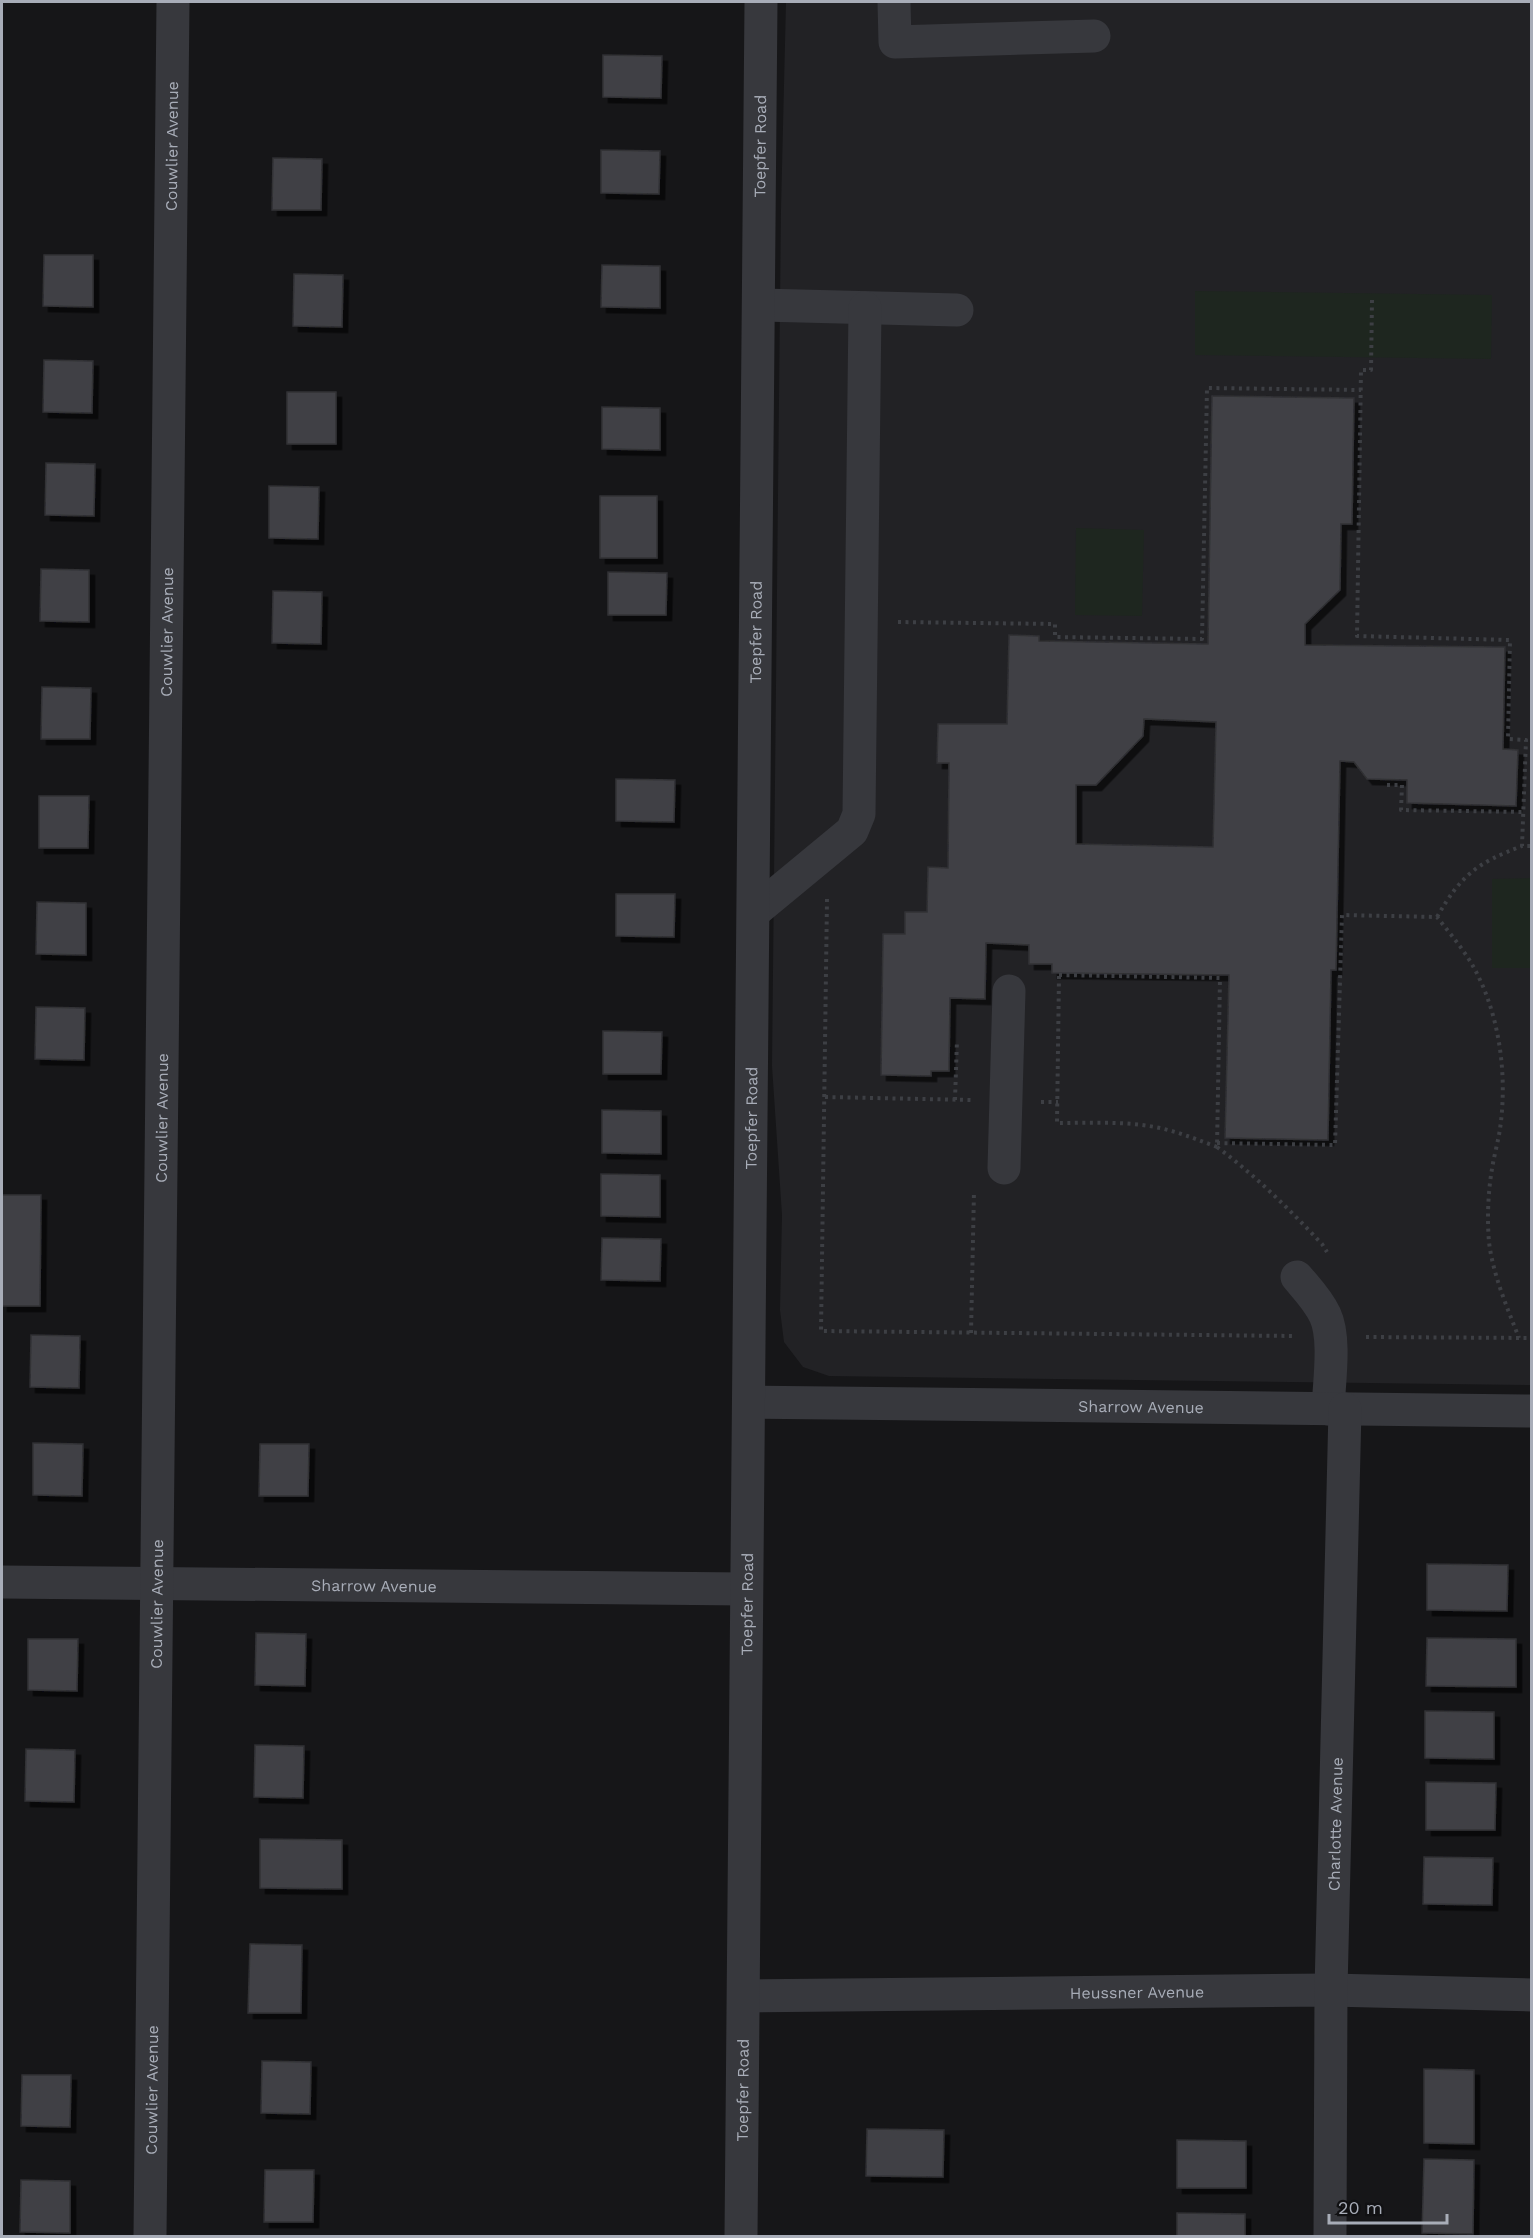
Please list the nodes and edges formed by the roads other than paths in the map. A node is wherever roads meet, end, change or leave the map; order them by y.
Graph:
1 (173, 2) edge
2 (761, 2) edge
3 (894, 2) edge
4 (1094, 36) dead end
5 (759, 305) junction
6 (865, 308) junction
7 (957, 310) dead end
8 (754, 912) junction
9 (1009, 991) dead end
10 (1004, 1168) dead end
11 (1297, 1277) dead end
12 (749, 1402) junction
13 (1337, 1409) junction
14 (1532, 1411) edge
15 (2, 1582) edge
16 (157, 1584) junction
17 (746, 1589) junction
18 (1331, 1990) junction
19 (1532, 1995) edge
20 (744, 1996) junction
21 (150, 2236) edge
22 (741, 2236) edge
23 (1330, 2236) edge

1 - 16 street, Couwlier Avenue
2 - 5 street, Toepfer Road
3 - 4 street
5 - 6 street
5 - 8 street, Toepfer Road
6 - 7 street
6 - 8 street
8 - 12 street, Toepfer Road
9 - 10 street
11 - 13 street, Charlotte Avenue
12 - 13 street, Sharrow Avenue
12 - 17 street, Toepfer Road
13 - 14 street, Sharrow Avenue
13 - 18 street, Charlotte Avenue
15 - 16 street, Sharrow Avenue
16 - 17 street, Sharrow Avenue
16 - 21 street, Couwlier Avenue
17 - 20 street, Toepfer Road
18 - 19 street, Heussner Avenue
18 - 20 street, Heussner Avenue
18 - 23 street, Charlotte Avenue
20 - 22 street, Toepfer Road

